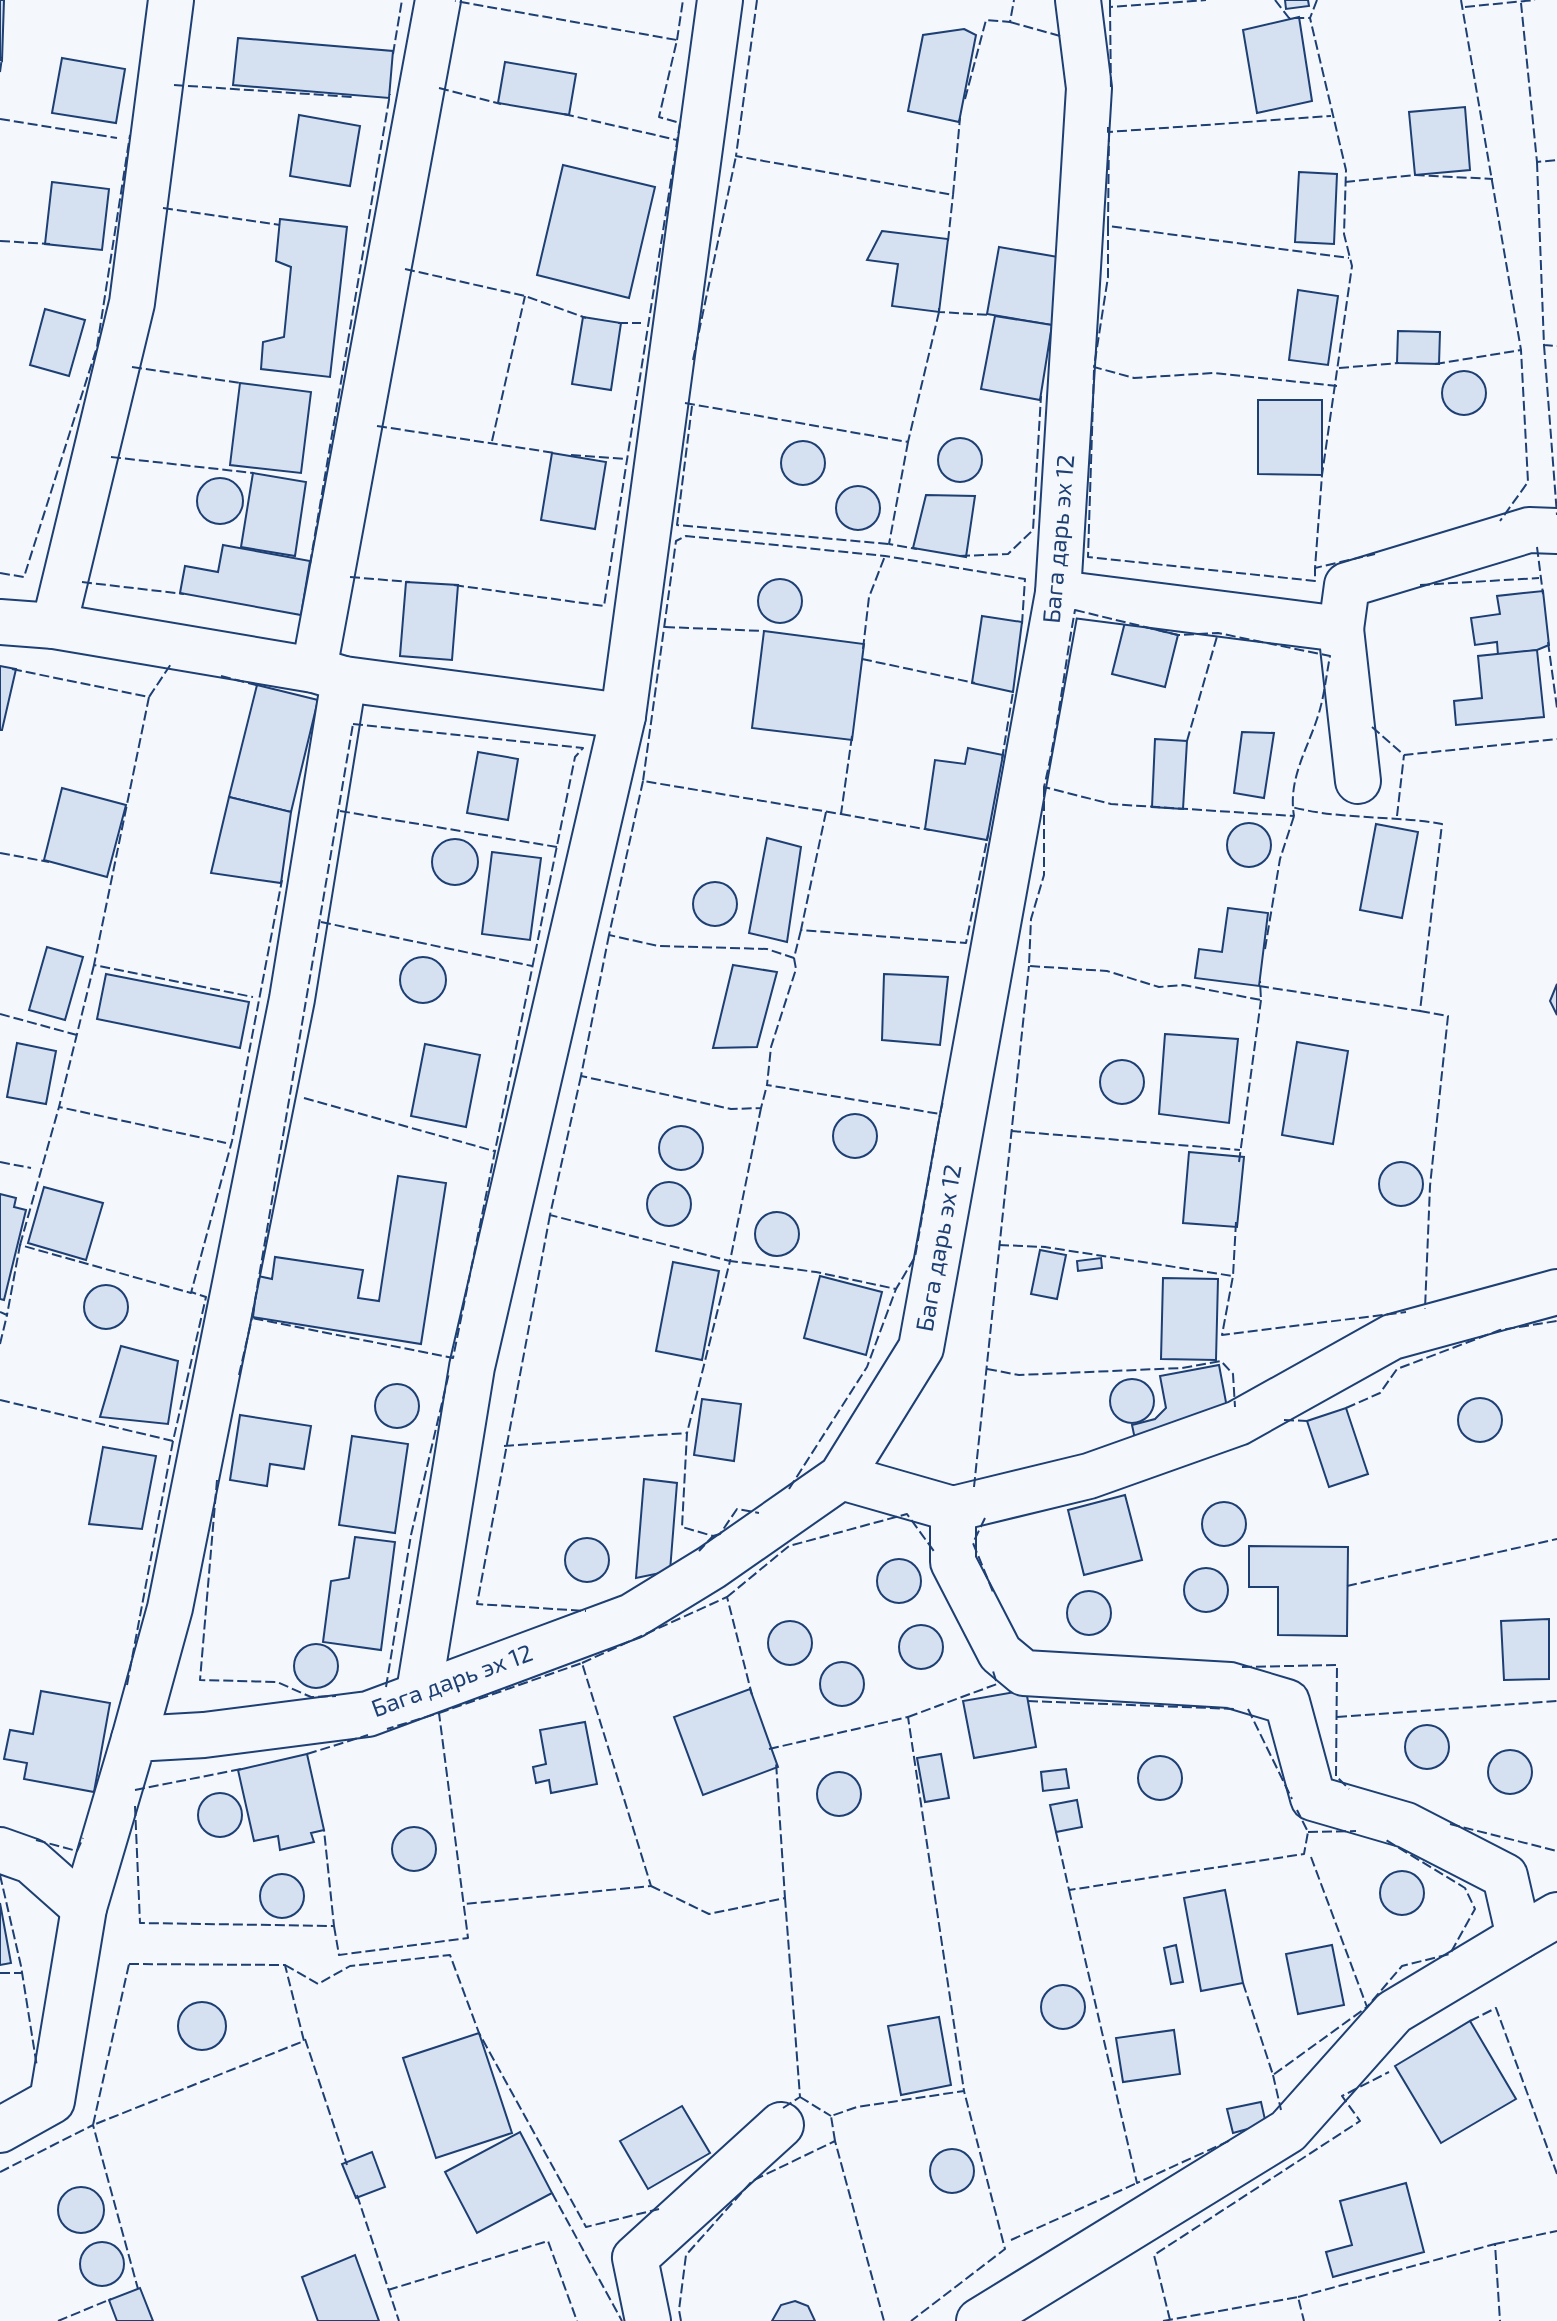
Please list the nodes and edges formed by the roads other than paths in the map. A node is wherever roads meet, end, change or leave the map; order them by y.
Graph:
1 (171, 0) edge
2 (438, 0) edge
3 (720, 0) edge
4 (1078, 0) edge
5 (1557, 531) edge
6 (1058, 593) junction
7 (0, 622) edge
8 (54, 626) junction
9 (1341, 629) junction
10 (329, 675) junction
11 (623, 716) junction
12 (1358, 781) dead end
13 (1557, 1292) edge
14 (841, 1477) junction
15 (953, 1509) junction
16 (419, 1692) junction
17 (134, 1739) junction
18 (0, 1850) edge
19 (84, 1908) junction
20 (1557, 1915) edge
21 (1519, 1937) junction
22 (781, 2125) dead end
23 (0, 2130) edge
24 (648, 2321) edge
25 (979, 2321) edge

1 - 8 street
2 - 10 street
3 - 11 street
4 - 6 street, Бага дарь эх 12
5 - 9 street
6 - 9 street
6 - 14 street, Бага дарь эх 12
7 - 8 street
8 - 10 street
9 - 12 street
10 - 11 street
10 - 17 street
11 - 16 street
13 - 15 street
14 - 15 street
14 - 16 street, Бага дарь эх 12
15 - 21 street
16 - 17 street, Бага дарь эх 12
17 - 19 street
18 - 19 street
19 - 23 street
20 - 21 street
21 - 25 street
22 - 24 street

